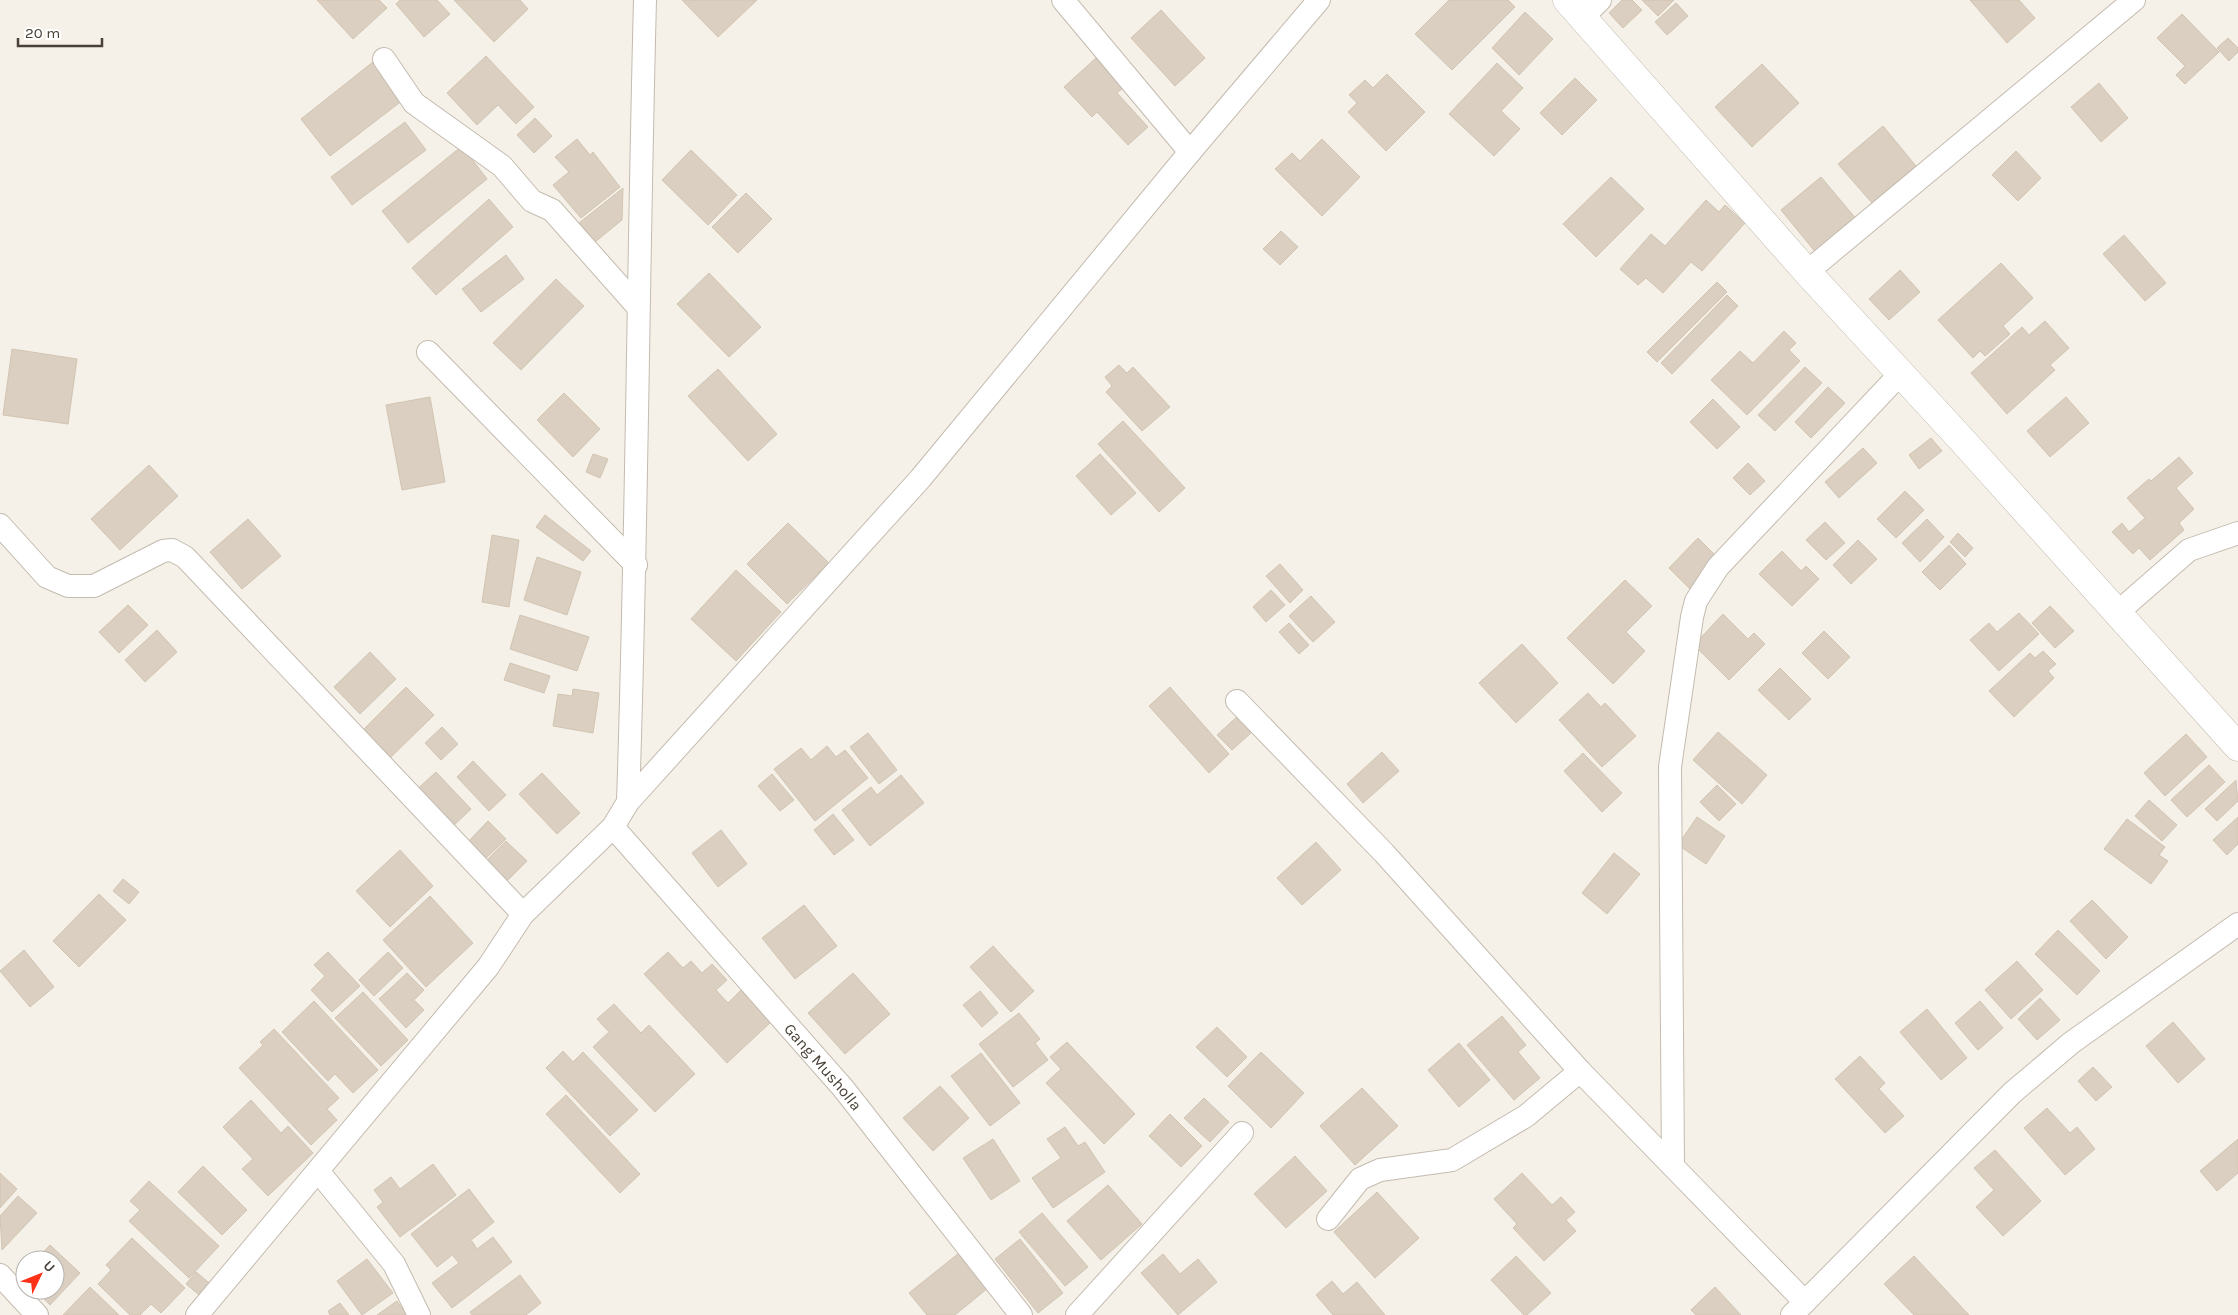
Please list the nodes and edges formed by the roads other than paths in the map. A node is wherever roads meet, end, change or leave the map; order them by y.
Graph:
1 (645, 0) edge
2 (1063, 0) edge
3 (1319, 0) edge
4 (2134, 0) edge
5 (1583, 6) edge
6 (384, 58) dead end
7 (1190, 152) junction
8 (1813, 267) junction
9 (637, 306) junction
10 (428, 352) dead end
11 (1900, 374) junction
12 (0, 525) edge
13 (2238, 533) edge
14 (636, 565) junction
15 (2118, 612) junction
16 (1237, 701) dead end
17 (2238, 747) edge
18 (628, 802) junction
19 (613, 827) junction
20 (524, 914) junction
21 (2238, 924) edge
22 (1580, 1072) junction
23 (1242, 1133) dead end
24 (1673, 1166) junction
25 (318, 1171) junction
26 (1328, 1220) dead end
27 (0, 1275) edge
28 (1798, 1308) edge
29 (37, 1315) edge
30 (197, 1315) edge
31 (419, 1315) edge
32 (1021, 1315) edge
33 (1078, 1315) edge

1 - 9 street
2 - 7 street
3 - 7 street
4 - 8 street
5 - 8 street
6 - 9 street
7 - 18 street
8 - 11 street
9 - 14 street
10 - 14 street
11 - 15 street
11 - 24 street
12 - 20 street
13 - 15 street
14 - 18 street
15 - 17 street
16 - 22 street
18 - 19 street
19 - 20 street
19 - 32 street, Gang Musholla
20 - 25 street
21 - 28 street
22 - 24 street
22 - 26 street
23 - 33 street
24 - 28 street
25 - 30 street
25 - 31 street
27 - 29 street

